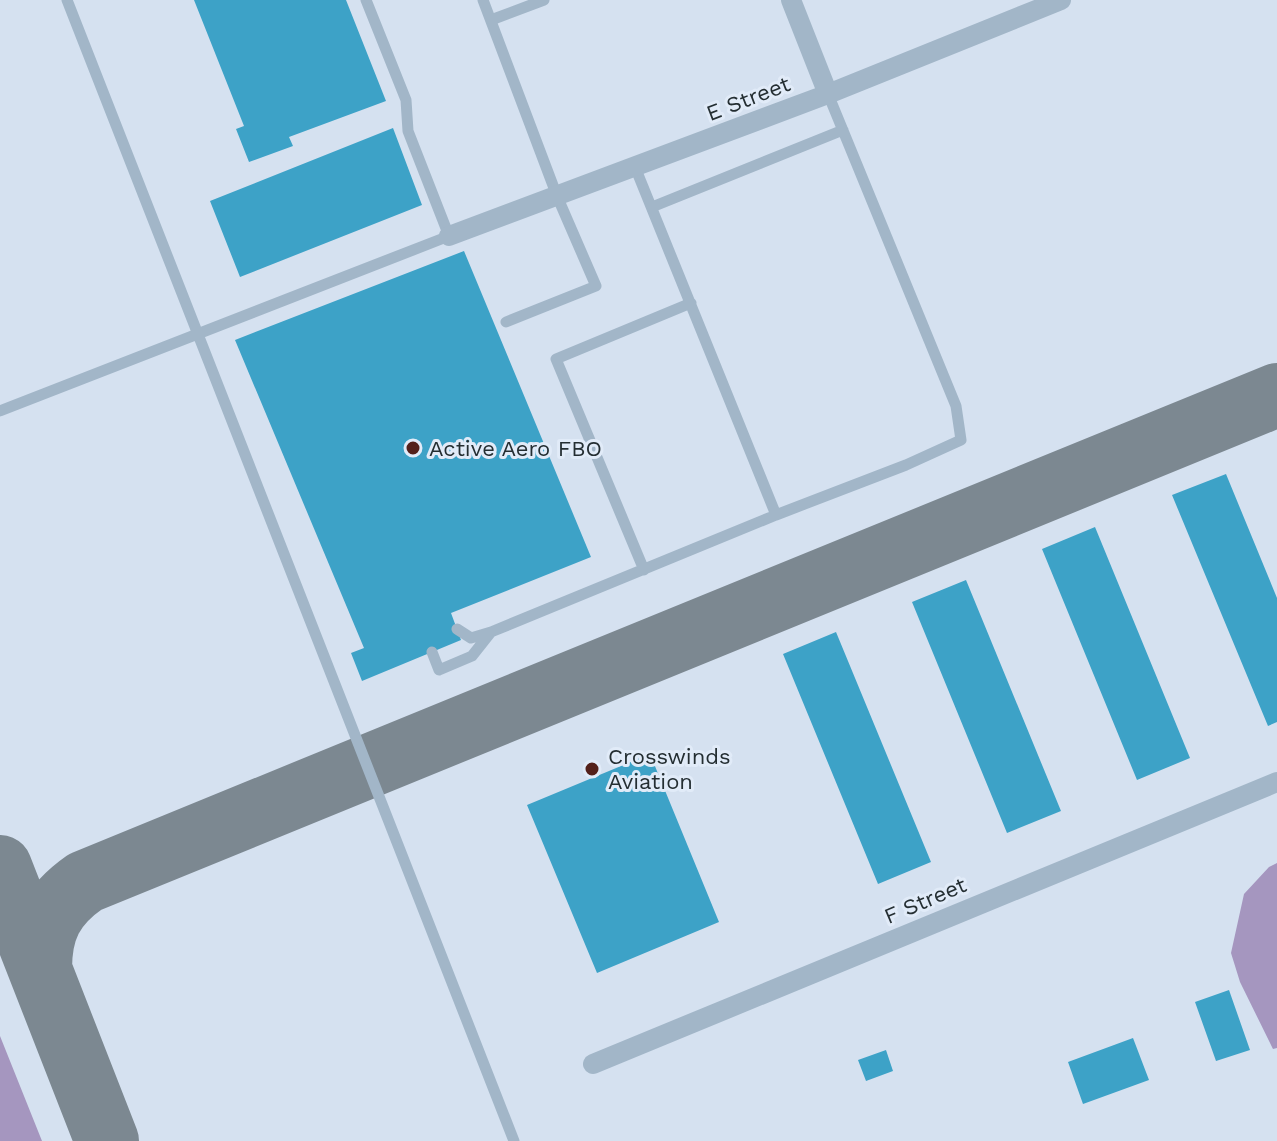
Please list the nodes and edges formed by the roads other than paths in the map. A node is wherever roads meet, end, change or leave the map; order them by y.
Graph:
1 (67, 0) edge
2 (366, 0) edge
3 (483, 0) edge
4 (544, 0) edge
5 (791, 0) edge
6 (1061, 0) edge
7 (491, 20) junction
8 (828, 94) junction
9 (843, 130) junction
10 (635, 167) junction
11 (557, 196) junction
12 (652, 207) junction
13 (449, 236) junction
14 (691, 303) junction
15 (506, 322) dead end
16 (197, 334) junction
17 (0, 411) edge
18 (776, 515) junction
19 (644, 570) junction
20 (457, 629) dead end
21 (491, 632) junction
22 (432, 652) dead end
23 (1277, 782) edge
24 (593, 1064) dead end
25 (514, 1141) edge

1 - 16 lane
2 - 13 lane
3 - 7 lane
4 - 7 lane
5 - 8 street
6 - 8 street, E Street
7 - 11 lane
8 - 9 lane
8 - 10 street, E Street
9 - 12 lane
9 - 18 lane
10 - 11 street, E Street
10 - 12 lane
11 - 13 street, E Street
11 - 15 lane
12 - 14 lane
13 - 16 lane
14 - 18 lane
14 - 19 lane
16 - 17 lane
16 - 25 lane
18 - 19 lane
19 - 21 lane
20 - 21 lane
21 - 22 lane
23 - 24 street, F Street

